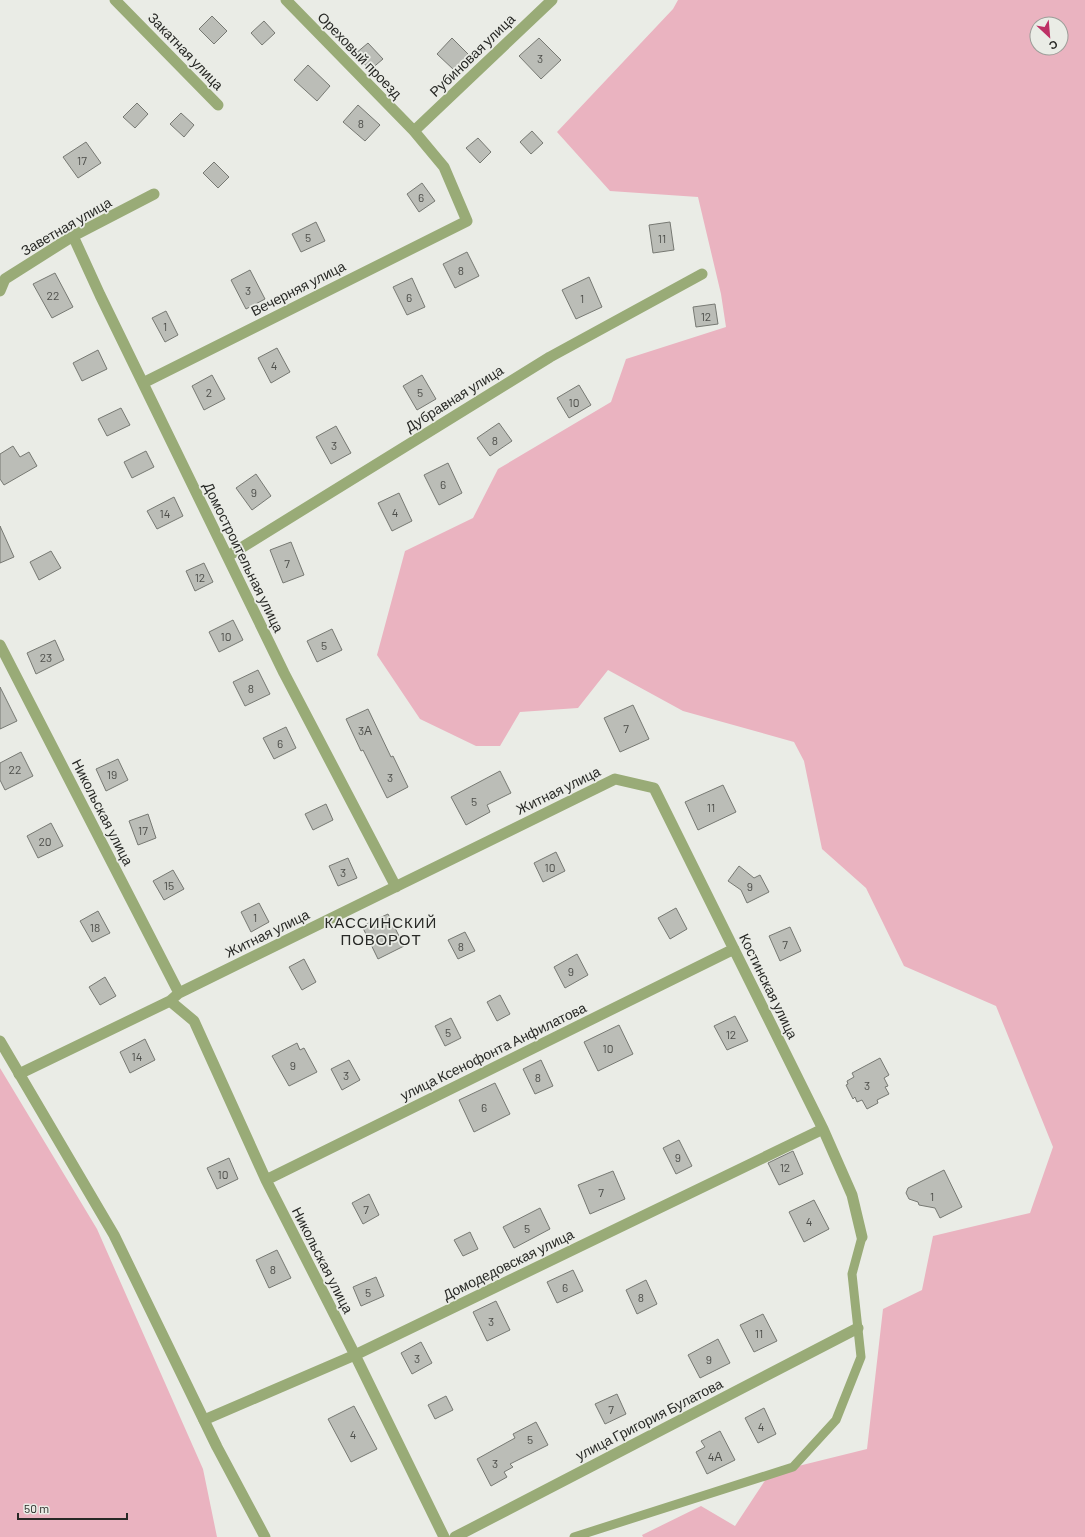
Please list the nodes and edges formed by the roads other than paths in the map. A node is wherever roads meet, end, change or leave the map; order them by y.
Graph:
1 (116, 0) edge
2 (286, 0) edge
3 (552, 0) edge
4 (218, 105) dead end
5 (414, 131) junction
6 (154, 194) dead end
7 (466, 221) joint
8 (73, 236) junction
9 (702, 274) dead end
10 (0, 291) edge
11 (143, 383) junction
12 (228, 556) junction
13 (0, 645) edge
14 (615, 779) joint
15 (396, 887) junction
16 (734, 949) junction
17 (179, 993) junction
18 (170, 1001) junction
19 (0, 1041) edge
20 (19, 1074) junction
21 (823, 1129) junction
22 (266, 1180) junction
23 (862, 1237) joint
24 (858, 1328) junction
25 (355, 1355) junction
26 (204, 1420) junction
27 (265, 1537) edge
28 (444, 1537) edge
29 (455, 1537) edge
30 (574, 1537) edge

1 - 4 street, Закатная улица
2 - 5 street, Ореховый проезд
3 - 5 street, Рубиновая улица
5 - 7 street, Ореховый проезд
6 - 8 street, Заветная улица
7 - 11 street, Вечерняя улица
8 - 10 street, Заветная улица
8 - 11 street, Домостроительная улица
9 - 12 street, Дубравная улица
11 - 12 street, Домостроительная улица
12 - 15 street, Домостроительная улица
13 - 17 street, Никольская улица
14 - 15 street, Житная улица
14 - 16 street, Костинская улица
15 - 17 street, Житная улица
16 - 21 street, Костинская улица
16 - 22 street, улица Ксенофонта Анфилатова
17 - 18 street, Житная улица
18 - 20 street, Житная улица
18 - 22 street, Никольская улица
19 - 20 street
20 - 26 street
21 - 23 street, Костинская улица
21 - 25 street, Домодедовская улица
22 - 25 street, Никольская улица
23 - 24 lane
24 - 29 street, улица Григория Булатова
24 - 30 lane
25 - 26 street, Домодедовская улица
25 - 28 street, Никольская улица
26 - 27 street

